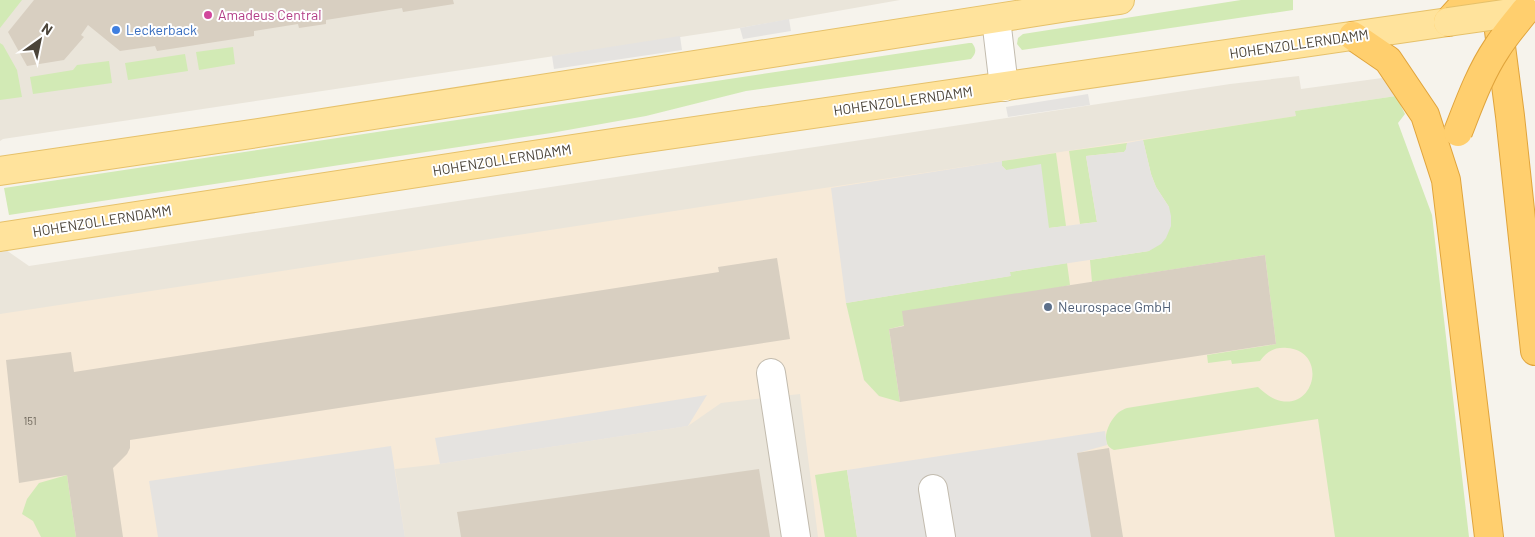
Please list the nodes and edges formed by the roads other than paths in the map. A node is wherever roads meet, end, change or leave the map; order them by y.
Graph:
1 (1120, 0) edge
2 (1468, 0) edge
3 (1496, 0) edge
4 (1528, 9) edge
5 (996, 19) junction
6 (1448, 22) junction
7 (1353, 36) junction
8 (1004, 87) junction
9 (0, 171) edge
10 (1446, 180) junction
11 (0, 237) edge
12 (1535, 351) edge
13 (771, 373) dead end
14 (933, 489) dead end
15 (796, 537) edge
16 (941, 537) edge
17 (1489, 537) edge

1 - 5 main road
2 - 6 highway
3 - 12 highway
4 - 6 main road, HOHENZOLLERNDAMM, bridge
4 - 10 highway, bridge
5 - 8 lane
5 - 9 main road
6 - 7 main road, HOHENZOLLERNDAMM
7 - 8 main road, HOHENZOLLERNDAMM
7 - 10 highway
8 - 11 main road, HOHENZOLLERNDAMM
10 - 17 highway
13 - 15 lane
14 - 16 lane

